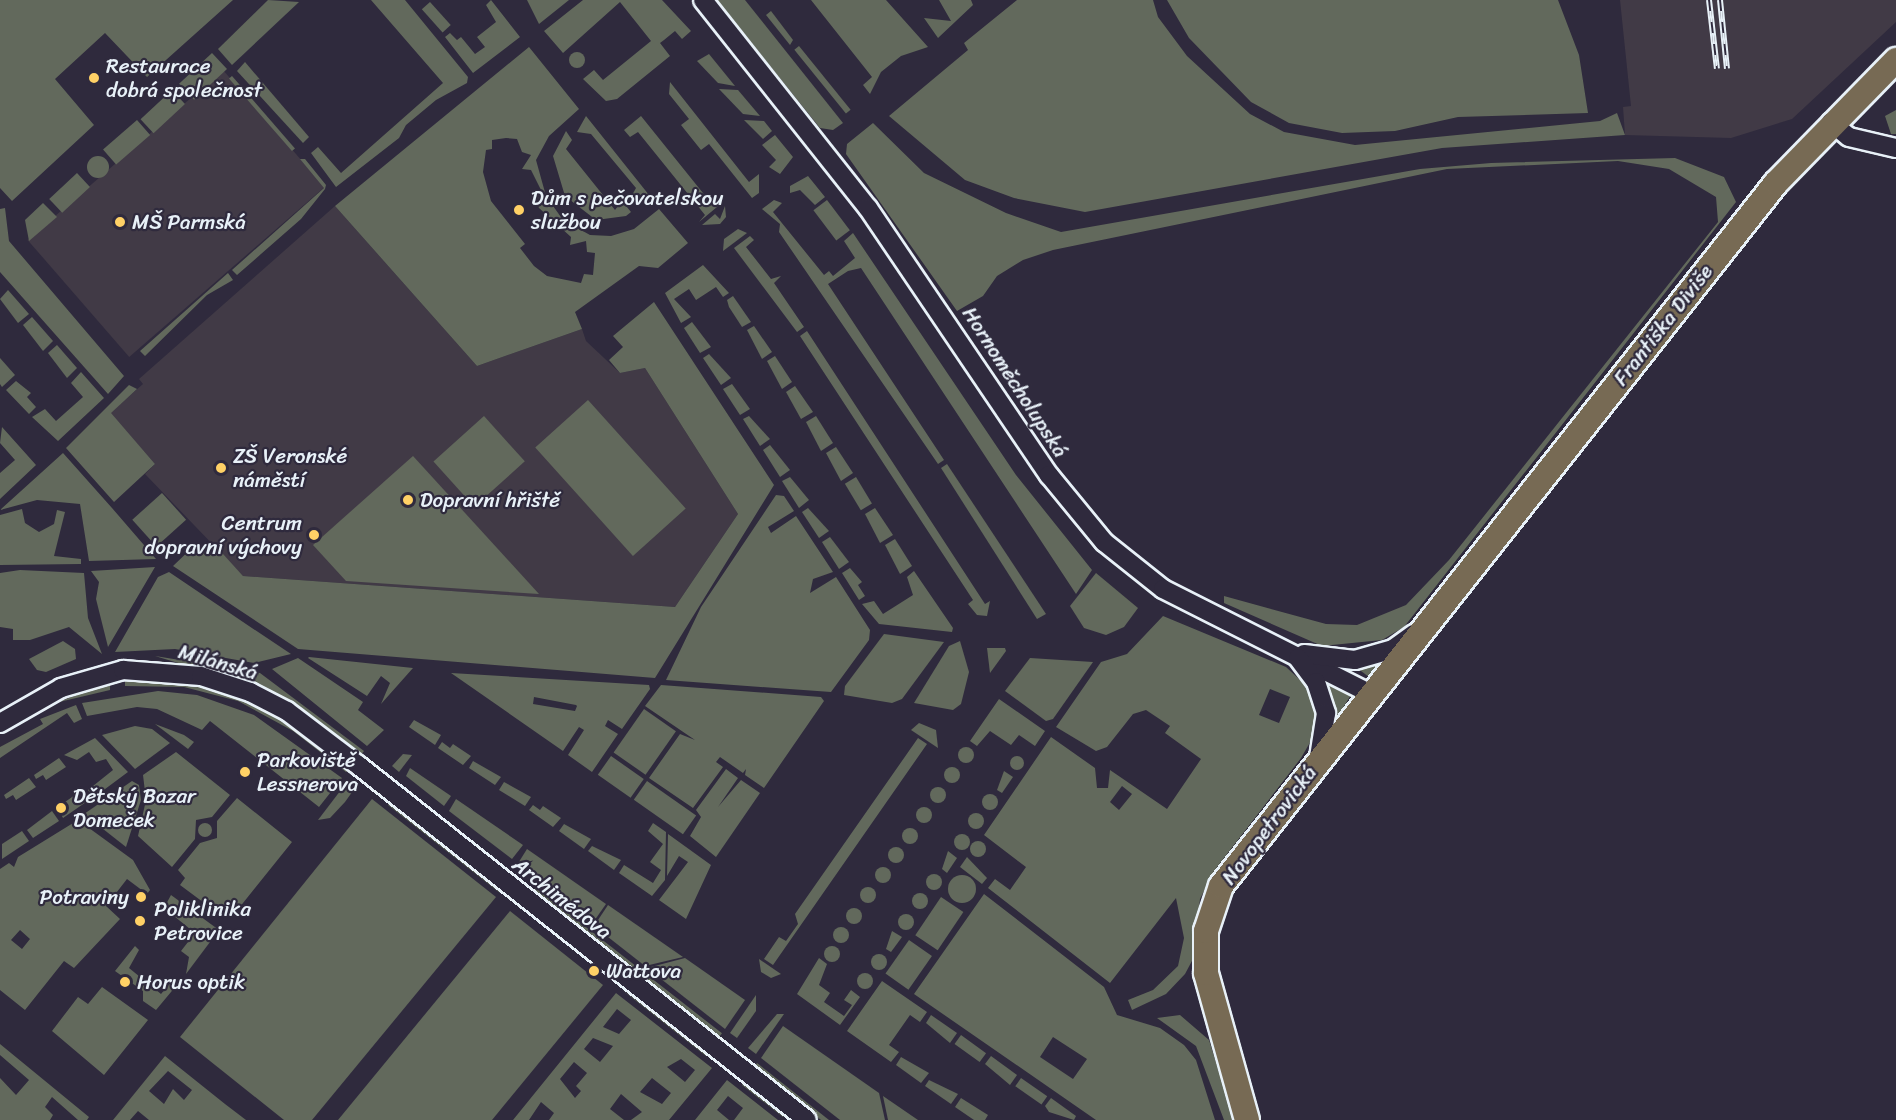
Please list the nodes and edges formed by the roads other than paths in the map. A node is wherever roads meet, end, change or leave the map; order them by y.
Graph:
1 (703, 0) edge
2 (1896, 60) edge
3 (1831, 122) junction
4 (1896, 148) edge
5 (1446, 603) junction
6 (1293, 652) junction
7 (1371, 694) junction
8 (0, 723) edge
9 (1317, 762) junction
10 (374, 777) joint
11 (807, 1120) edge
12 (1247, 1120) edge

1 - 6 street, Hornoměcholupská
2 - 3 main road, Františka Diviše
3 - 4 street
3 - 5 main road, Františka Diviše
5 - 6 street
5 - 7 main road, Novopetrovická
6 - 7 street, Hornoměcholupská
6 - 9 street
7 - 9 main road, Novopetrovická
8 - 10 street, Milánská
9 - 12 main road, Novopetrovická
10 - 11 street, Archimédova

